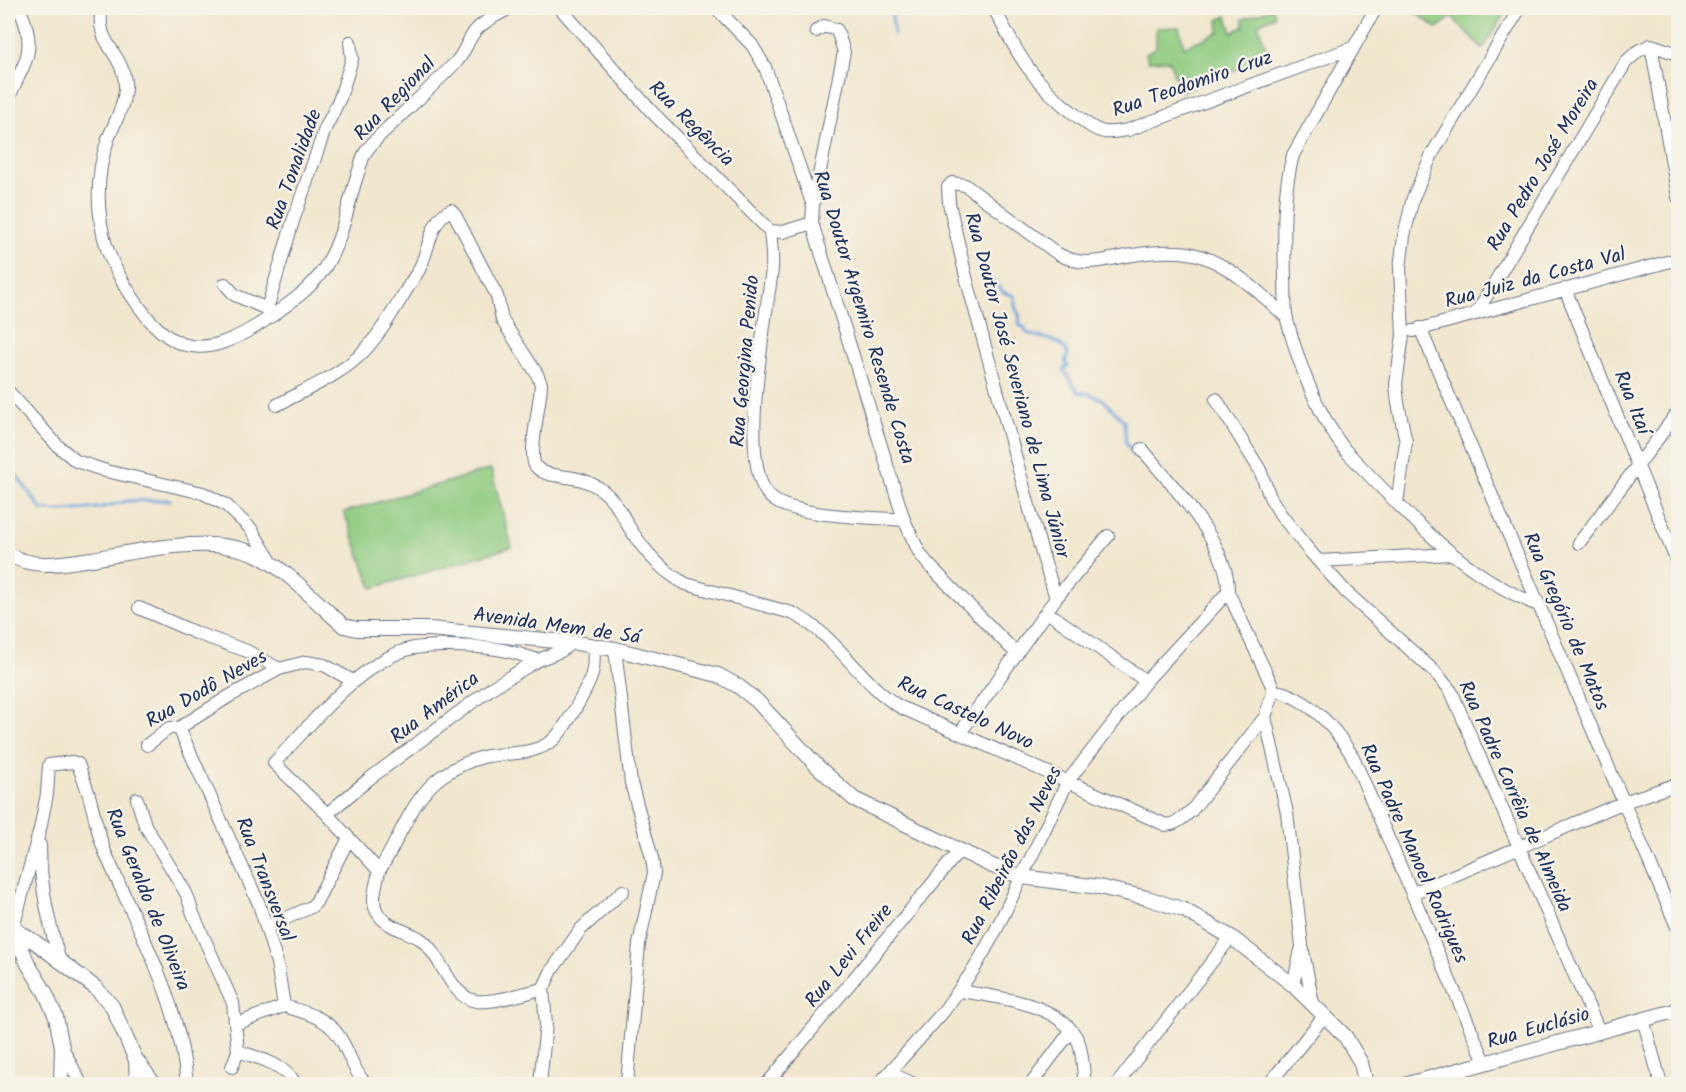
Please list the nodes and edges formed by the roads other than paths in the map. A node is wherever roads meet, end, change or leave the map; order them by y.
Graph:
1 (19, 8) edge
2 (102, 8) edge
3 (510, 8) edge
4 (560, 8) edge
5 (716, 8) edge
6 (994, 8) edge
7 (1376, 8) edge
8 (1520, 8) edge
9 (816, 31) dead end
10 (350, 42) dead end
11 (1651, 45) junction
12 (1352, 48) junction
13 (1678, 54) edge
14 (8, 102) edge
15 (1678, 197) edge
16 (813, 206) junction
17 (812, 223) junction
18 (770, 231) junction
19 (1678, 259) edge
20 (225, 284) dead end
21 (1565, 289) junction
22 (1477, 312) junction
23 (268, 313) junction
24 (1287, 318) junction
25 (1419, 328) junction
26 (1403, 335) junction
27 (8, 391) edge
28 (1216, 399) dead end
29 (277, 405) dead end
30 (1678, 412) edge
31 (1142, 449) dead end
32 (1637, 465) junction
33 (1397, 503) junction
34 (904, 520) junction
35 (1108, 536) dead end
36 (1579, 543) dead end
37 (8, 554) edge
38 (1452, 554) junction
39 (1319, 561) junction
40 (1678, 564) edge
41 (274, 566) junction
42 (1228, 592) junction
43 (1056, 598) junction
44 (1538, 605) junction
45 (138, 608) dead end
46 (1047, 612) junction
47 (572, 642) junction
48 (593, 646) junction
49 (615, 649) junction
50 (1017, 654) junction
51 (537, 660) junction
52 (279, 669) junction
53 (353, 681) junction
54 (1146, 681) junction
55 (1274, 690) junction
56 (1265, 717) junction
57 (179, 728) junction
58 (960, 733) junction
59 (147, 745) dead end
60 (1068, 781) junction
61 (1678, 784) edge
62 (136, 799) dead end
63 (1624, 802) junction
64 (327, 814) junction
65 (40, 829) junction
66 (349, 838) junction
67 (1518, 849) junction
68 (960, 850) junction
69 (379, 872) junction
70 (1022, 877) junction
71 (623, 891) dead end
72 (1413, 893) junction
73 (10, 927) edge
74 (267, 927) junction
75 (1678, 929) edge
76 (1231, 937) junction
77 (1302, 946) junction
78 (60, 962) junction
79 (8, 974) edge
80 (1293, 985) junction
81 (543, 989) junction
82 (960, 991) junction
83 (1313, 1004) junction
84 (284, 1006) junction
85 (1678, 1010) edge
86 (1325, 1015) junction
87 (1644, 1019) junction
88 (236, 1024) junction
89 (1071, 1031) junction
90 (1599, 1031) junction
91 (62, 1047) junction
92 (238, 1051) junction
93 (135, 1058) junction
94 (1485, 1062) junction
95 (232, 1067) dead end
96 (1459, 1069) junction
97 (890, 1073) junction
98 (364, 1082) dead end
99 (61, 1084) edge
100 (81, 1084) edge
101 (136, 1084) edge
102 (154, 1084) edge
103 (187, 1084) edge
104 (296, 1084) edge
105 (540, 1084) edge
106 (627, 1084) edge
107 (767, 1084) edge
108 (879, 1084) edge
109 (914, 1084) edge
110 (1031, 1084) edge
111 (1085, 1084) edge
112 (1117, 1084) edge
113 (1269, 1084) edge
114 (1366, 1084) edge
115 (1408, 1084) edge
116 (1464, 1084) edge
117 (1660, 1084) edge

1 - 14 street
2 - 23 street, Rua Regional
3 - 23 street, Rua Regional
4 - 18 street, Rua Regência
5 - 16 street, Rua Doutor Argemiro Resende Costa
6 - 12 street, Rua Teodomiro Cruz
7 - 12 street
8 - 26 street
9 - 16 street
10 - 23 street, Rua Tonalidade
11 - 13 street
11 - 15 street
11 - 22 street, Rua Pedro José Moreira
12 - 24 street
16 - 17 street, Rua Doutor Argemiro Resende Costa
17 - 18 street
17 - 34 street, Rua Doutor Argemiro Resende Costa
18 - 34 street, Rua Georgina Penido
19 - 21 street, Rua Juiz da Costa Val
20 - 23 street
21 - 22 street, Rua Juiz da Costa Val
21 - 32 street, Rua Itaí
22 - 25 street, Rua Juiz da Costa Val
24 - 33 street
24 - 43 street, Rua Doutor José Severiano de Lima Júnior
25 - 26 street, Rua Juiz da Costa Val
25 - 44 street, Rua Gregório de Matos
26 - 33 street
27 - 41 street, Avenida Mem de Sá
28 - 39 street, Rua Padre Corrêia de Almeida
29 - 58 street, Rua Castelo Novo
30 - 32 street
31 - 42 street
32 - 36 street
32 - 40 street, Rua Itaí
33 - 38 street
34 - 50 street, Rua Doutor Argemiro Resende Costa
35 - 43 street
37 - 41 street
38 - 39 street
38 - 44 street
39 - 67 street, Rua Padre Corrêia de Almeida
41 - 47 street, Avenida Mem de Sá
42 - 54 street, Rua Ribeirão das Neves
42 - 55 street
43 - 46 street
44 - 63 street, Rua Gregório de Matos
45 - 52 street
46 - 50 street
46 - 54 street
47 - 48 street, Avenida Mem de Sá
47 - 51 street, Rua América
48 - 49 street, Avenida Mem de Sá
48 - 69 street
49 - 68 street, Avenida Mem de Sá
49 - 106 street
50 - 58 street
51 - 53 street
51 - 64 street, Rua América
52 - 53 street, Rua Dodô Neves
52 - 57 street, Rua Dodô Neves
53 - 64 street
54 - 60 street, Rua Ribeirão das Neves
55 - 56 street
55 - 72 street, Rua Padre Manoel Rodrigues
56 - 60 street, Rua Castelo Novo
56 - 77 street
57 - 59 street, Rua Dodô Neves
57 - 74 street, Rua Transversal
58 - 60 street, Rua Castelo Novo
60 - 70 street, Rua Ribeirão das Neves
61 - 63 street
62 - 88 street
63 - 67 street
63 - 75 street, Rua Gregório de Matos
64 - 66 street
65 - 73 street
65 - 78 street
65 - 103 street, Rua Geraldo de Oliveira
66 - 69 street
66 - 74 street
67 - 72 street
67 - 90 street, Rua Padre Corrêia de Almeida
68 - 70 street, Avenida Mem de Sá
68 - 107 street, Rua Levi Freire
69 - 81 street
70 - 76 street, Avenida Mem de Sá
70 - 82 street, Rua Ribeirão das Neves
71 - 81 street
72 - 94 street, Rua Padre Manoel Rodrigues
73 - 78 street
73 - 79 street
73 - 91 street
74 - 84 street, Rua Transversal
76 - 80 street, Avenida Mem de Sá
76 - 112 street
77 - 80 street
77 - 83 street
78 - 93 street
80 - 83 street, Avenida Mem de Sá
81 - 105 street
82 - 89 street
82 - 97 street, Rua Ribeirão das Neves
83 - 86 street, Avenida Mem de Sá
84 - 88 street
84 - 98 street
85 - 87 street, Rua Euclásio
86 - 113 street
86 - 114 street, Avenida Mem de Sá
87 - 90 street, Rua Euclásio
87 - 117 street
88 - 92 street
89 - 110 street
89 - 111 street
90 - 94 street, Rua Euclásio
91 - 99 street
91 - 100 street
92 - 95 street
92 - 104 street
93 - 101 street
93 - 102 street
94 - 96 street, Rua Euclásio
96 - 115 street, Rua Euclásio
96 - 116 street
97 - 108 street, Rua Ribeirão das Neves
97 - 109 street

